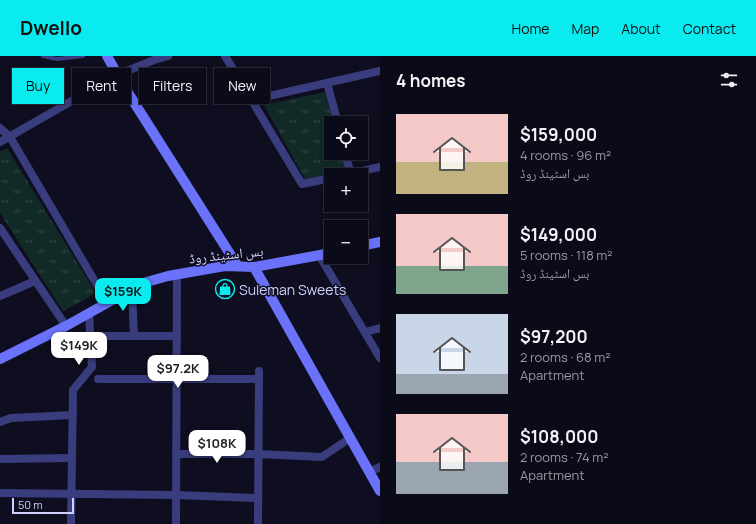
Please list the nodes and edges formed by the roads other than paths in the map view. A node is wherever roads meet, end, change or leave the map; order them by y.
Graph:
1 (43, 56) edge
2 (83, 56) edge
3 (168, 56) edge
4 (225, 56) edge
5 (111, 58) edge
6 (115, 68) edge
7 (232, 68) edge
8 (131, 69) edge
9 (380, 71) edge
10 (327, 83) junction
11 (270, 96) edge
12 (131, 97) edge
13 (72, 101) edge
14 (253, 104) edge
15 (336, 116) edge
16 (0, 128) edge
17 (10, 137) junction
18 (0, 142) edge
19 (380, 168) edge
20 (368, 170) edge
21 (324, 179) edge
22 (0, 228) edge
23 (380, 242) edge
24 (368, 245) edge
25 (324, 254) edge
26 (319, 255) junction
27 (237, 265) junction
28 (254, 267) junction
29 (177, 274) junction
30 (35, 281) junction
31 (132, 289) junction
32 (0, 296) edge
33 (108, 302) junction
34 (88, 313) junction
35 (66, 326) junction
36 (380, 328) edge
37 (365, 332) junction
38 (90, 336) junction
39 (134, 336) junction
40 (177, 336) junction
41 (380, 358) edge
42 (0, 359) edge
43 (98, 379) dead end
44 (176, 379) junction
45 (72, 415) junction
46 (0, 422) edge
47 (350, 438) junction
48 (176, 454) junction
49 (258, 454) junction
50 (72, 458) junction
51 (0, 459) edge
52 (380, 467) edge
53 (370, 472) junction
54 (380, 491) edge
55 (0, 493) edge
56 (72, 494) junction
57 (176, 495) junction
58 (258, 498) junction
59 (71, 524) edge
60 (176, 524) edge
61 (258, 524) edge

1 - 2 lane
3 - 8 street
4 - 7 street
5 - 6 street
9 - 10 street
10 - 11 street
10 - 15 street
12 - 27 street
13 - 17 street
14 - 21 street
16 - 17 street
17 - 18 street
17 - 33 street
19 - 20 street
22 - 30 street
23 - 24 street
25 - 26 street, بس اسٹینڈ روڈ
26 - 28 street, بس اسٹینڈ روڈ
26 - 37 street
27 - 28 street, بس اسٹینڈ روڈ
27 - 29 street, بس اسٹینڈ روڈ
28 - 47 street
29 - 31 street, بس اسٹینڈ روڈ
29 - 40 street
30 - 32 street
30 - 35 street
31 - 33 street, بس اسٹینڈ روڈ
31 - 39 street
33 - 34 street, بس اسٹینڈ روڈ
34 - 35 street, بس اسٹینڈ روڈ
34 - 38 street
35 - 42 street, بس اسٹینڈ روڈ
36 - 37 street
37 - 41 street
38 - 39 street
38 - 45 street
39 - 40 street
40 - 44 street
43 - 44 street
44 - 48 street
44 - 49 street
45 - 46 street
45 - 50 street
47 - 49 street
47 - 53 street
48 - 49 street
48 - 57 street
49 - 58 street
50 - 51 street
50 - 56 street
52 - 53 street
53 - 54 street
55 - 56 street
56 - 57 street
56 - 59 street
57 - 58 street
57 - 60 street
58 - 61 street

